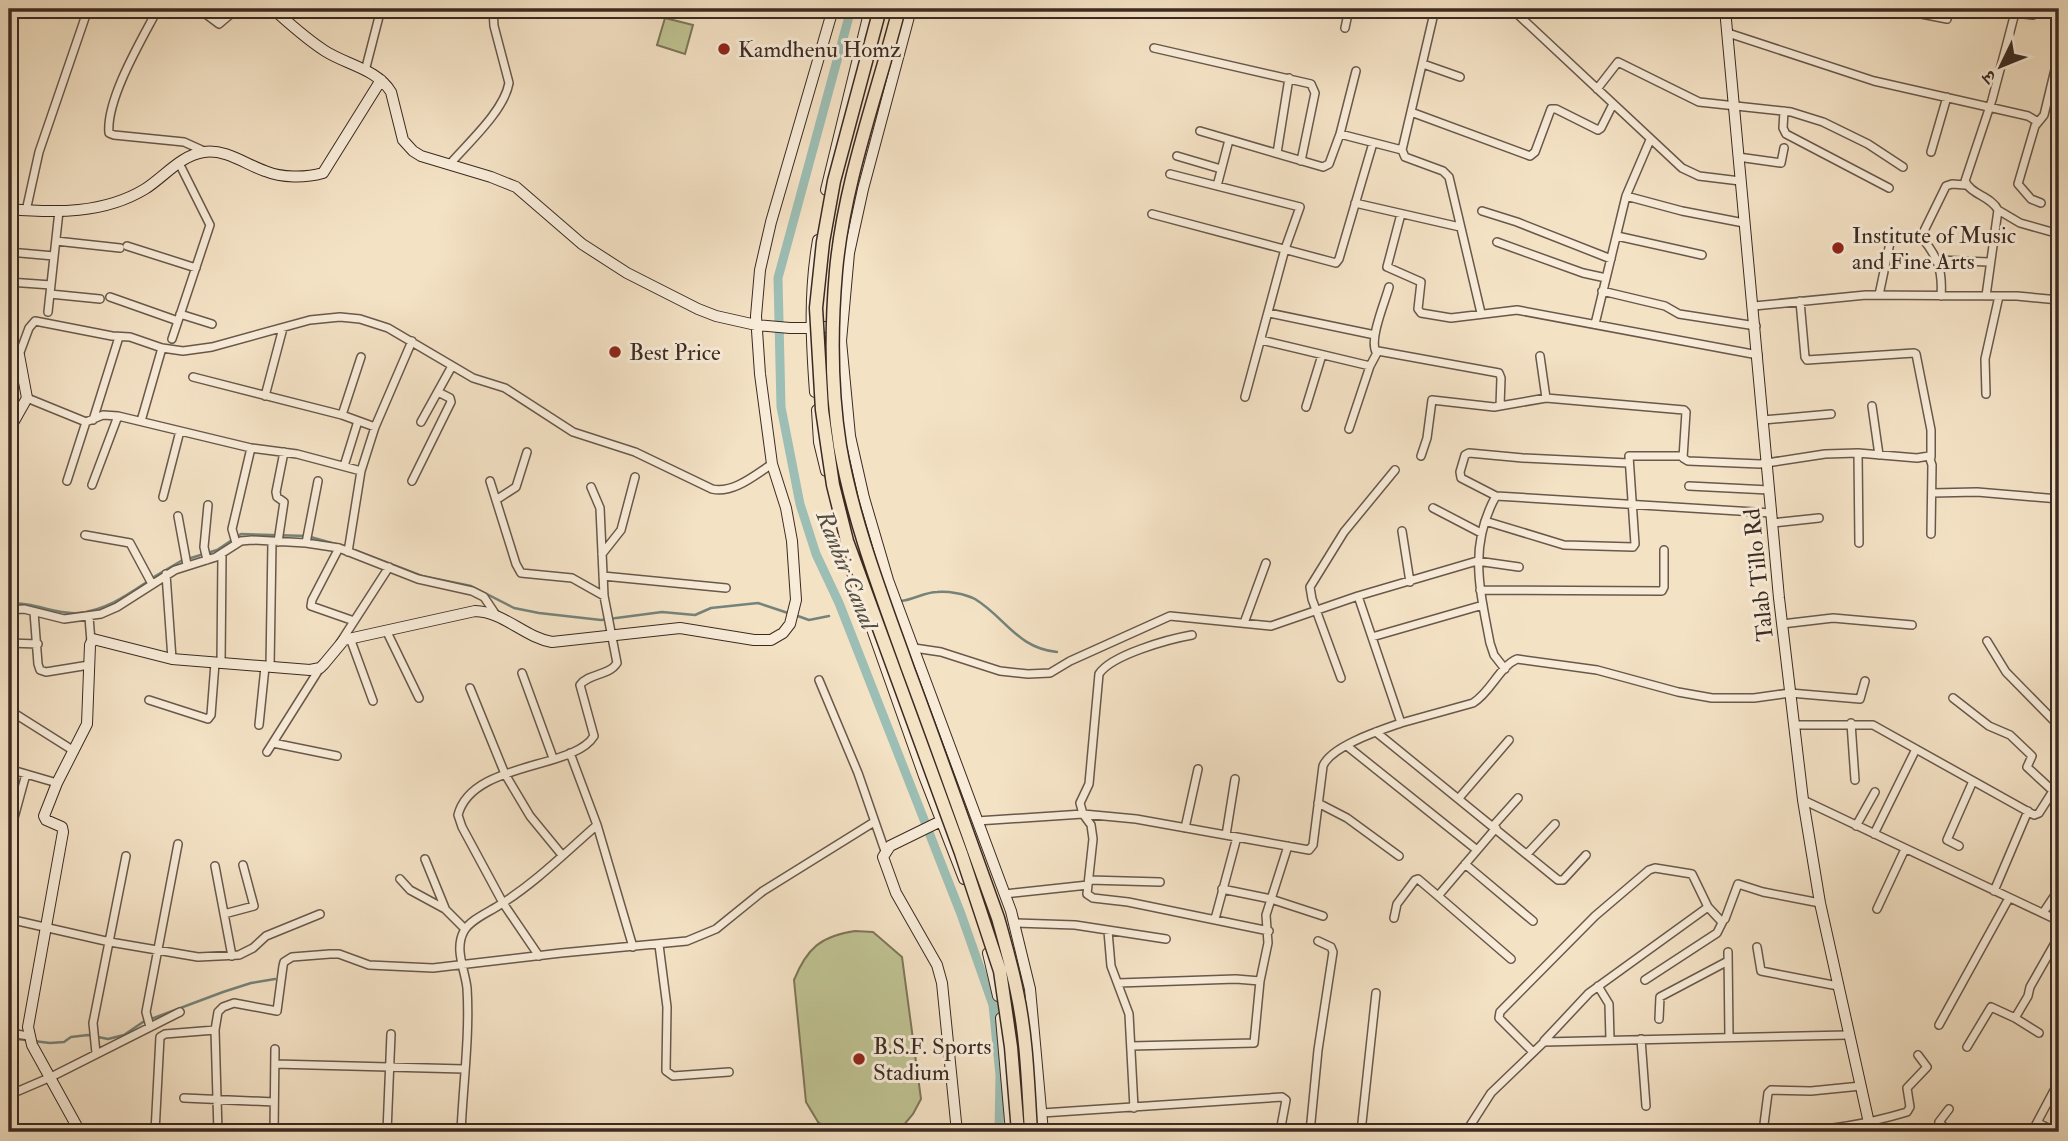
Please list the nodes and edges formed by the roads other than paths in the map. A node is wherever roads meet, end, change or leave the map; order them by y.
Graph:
1 (88, 9) edge
2 (147, 9) edge
3 (200, 9) edge
4 (244, 9) edge
5 (273, 9) edge
6 (381, 9) edge
7 (493, 9) edge
8 (833, 9) edge
9 (870, 9) edge
10 (880, 9) edge
11 (899, 9) edge
12 (911, 9) edge
13 (1349, 9) edge
14 (1435, 9) edge
15 (1511, 9) edge
16 (1725, 9) edge
17 (1896, 9) edge
18 (2037, 9) edge
19 (2015, 11) edge
20 (1947, 19) dead end
21 (1345, 28) dead end
22 (1728, 33) junction
23 (1154, 48) dead end
24 (2059, 53) edge
25 (1423, 64) junction
26 (365, 71) junction
27 (1356, 71) dead end
28 (1460, 77) dead end
29 (1289, 78) junction
30 (381, 79) junction
31 (1597, 89) junction
32 (1947, 97) junction
33 (1613, 104) junction
34 (1734, 104) junction
35 (1990, 107) junction
36 (1784, 111) junction
37 (1411, 112) junction
38 (2038, 122) junction
39 (1200, 131) dead end
40 (1340, 134) junction
41 (1650, 139) junction
42 (1229, 140) junction
43 (1373, 144) junction
44 (1784, 148) dead end
45 (1402, 150) junction
46 (204, 152) junction
47 (1931, 152) dead end
48 (1277, 153) junction
49 (1177, 156) dead end
50 (1738, 157) junction
51 (1301, 161) junction
52 (179, 163) junction
53 (449, 165) junction
54 (1903, 167) dead end
55 (1221, 169) junction
56 (1170, 174) dead end
57 (1740, 181) junction
58 (1965, 185) junction
59 (1217, 186) junction
60 (1889, 188) dead end
61 (1626, 196) junction
62 (2041, 202) dead end
63 (1355, 203) junction
64 (9, 209) edge
65 (1998, 210) junction
66 (26, 211) junction
67 (59, 211) junction
68 (1482, 211) dead end
69 (1152, 214) dead end
70 (1401, 214) junction
71 (1744, 223) junction
72 (1460, 227) junction
73 (2059, 234) edge
74 (1617, 236) junction
75 (1921, 237) junction
76 (56, 241) junction
77 (1497, 242) dead end
78 (1285, 249) junction
79 (9, 252) edge
80 (1702, 255) dead end
81 (54, 256) junction
82 (1611, 259) junction
83 (1938, 260) junction
84 (1989, 262) junction
85 (196, 268) junction
86 (1606, 278) junction
87 (9, 282) edge
88 (1389, 287) dead end
89 (51, 290) junction
90 (1602, 291) junction
91 (1880, 295) junction
92 (1941, 296) junction
93 (1986, 296) junction
94 (1999, 296) junction
95 (110, 297) dead end
96 (100, 299) dead end
97 (2059, 300) edge
98 (1800, 301) junction
99 (1754, 306) junction
100 (48, 312) dead end
101 (1269, 313) junction
102 (1481, 313) junction
103 (179, 317) junction
104 (212, 324) dead end
105 (1595, 324) junction
106 (760, 325) junction
107 (1756, 326) junction
108 (283, 328) junction
109 (810, 328) junction
110 (1375, 335) junction
111 (119, 337) junction
112 (172, 339) dead end
113 (1261, 340) junction
114 (412, 341) junction
115 (841, 341) junction
116 (162, 348) junction
117 (9, 349) edge
118 (1376, 352) junction
119 (1322, 355) junction
120 (1758, 355) junction
121 (1539, 356) dead end
122 (361, 357) dead end
123 (21, 359) junction
124 (452, 366) junction
125 (1370, 366) junction
126 (9, 377) edge
127 (193, 377) dead end
128 (438, 392) junction
129 (1986, 394) dead end
130 (265, 396) junction
131 (1245, 397) dead end
132 (27, 398) junction
133 (1546, 398) junction
134 (1500, 406) junction
135 (1872, 406) dead end
136 (1306, 407) dead end
137 (1830, 414) dead end
138 (342, 415) junction
139 (118, 416) junction
140 (1763, 420) junction
141 (90, 421) junction
142 (141, 421) junction
143 (358, 421) junction
144 (421, 422) dead end
145 (375, 427) junction
146 (1349, 429) dead end
147 (9, 430) edge
148 (180, 431) junction
149 (251, 449) junction
150 (284, 452) junction
151 (527, 452) dead end
152 (1858, 453) junction
153 (1878, 455) junction
154 (1421, 456) dead end
155 (1684, 456) junction
156 (1931, 457) junction
157 (1628, 463) junction
158 (1767, 463) junction
159 (772, 464) junction
160 (344, 466) junction
161 (1395, 470) dead end
162 (361, 471) junction
163 (635, 477) dead end
164 (67, 481) dead end
165 (318, 481) dead end
166 (412, 481) dead end
167 (490, 481) dead end
168 (92, 485) dead end
169 (1689, 486) dead end
170 (591, 487) dead end
171 (1769, 490) junction
172 (1932, 493) junction
173 (1496, 496) junction
174 (163, 497) dead end
175 (2059, 499) edge
176 (496, 500) junction
177 (208, 505) dead end
178 (1632, 505) junction
179 (1433, 508) dead end
180 (2059, 511) edge
181 (178, 516) dead end
182 (1772, 518) junction
183 (1819, 518) dead end
184 (1485, 521) junction
185 (1402, 531) dead end
186 (1481, 533) junction
187 (1931, 534) dead end
188 (85, 535) dead end
189 (2059, 536) edge
190 (277, 539) junction
191 (306, 539) junction
192 (235, 540) junction
193 (1858, 542) dead end
194 (339, 548) junction
195 (349, 548) junction
196 (1664, 550) dead end
197 (222, 554) junction
198 (602, 554) junction
199 (206, 556) junction
200 (186, 561) junction
201 (1477, 561) junction
202 (1266, 563) dead end
203 (388, 567) junction
204 (1519, 567) dead end
205 (166, 574) junction
206 (603, 576) junction
207 (149, 580) junction
208 (1410, 582) junction
209 (726, 588) dead end
210 (1480, 590) junction
211 (604, 596) junction
212 (1358, 596) junction
213 (1483, 605) junction
214 (9, 610) edge
215 (1317, 610) junction
216 (34, 612) junction
217 (496, 615) junction
218 (89, 617) junction
219 (354, 621) junction
220 (1244, 623) junction
221 (1782, 624) junction
222 (1912, 625) dead end
223 (386, 630) junction
224 (612, 632) junction
225 (1192, 635) dead end
226 (1372, 637) junction
227 (345, 640) junction
228 (1987, 640) dead end
229 (91, 642) junction
230 (9, 643) edge
231 (38, 644) junction
232 (914, 648) junction
233 (172, 659) junction
234 (218, 663) junction
235 (89, 665) junction
236 (267, 667) junction
237 (320, 668) junction
238 (1505, 669) junction
239 (522, 673) dead end
240 (1341, 678) dead end
241 (820, 680) dead end
242 (1865, 681) dead end
243 (470, 688) dead end
244 (1790, 693) junction
245 (419, 698) dead end
246 (1952, 698) dead end
247 (149, 700) dead end
248 (373, 701) dead end
249 (9, 710) edge
250 (1399, 716) junction
251 (1851, 723) junction
252 (259, 725) dead end
253 (1794, 725) junction
254 (2059, 726) edge
255 (1376, 732) junction
256 (1509, 740) dead end
257 (273, 743) junction
258 (1347, 746) junction
259 (1916, 749) junction
260 (74, 751) junction
261 (267, 751) dead end
262 (570, 753) junction
263 (337, 756) dead end
264 (553, 758) junction
265 (9, 769) edge
266 (1198, 769) dead end
267 (26, 774) junction
268 (505, 774) junction
269 (1235, 779) dead end
270 (1855, 780) dead end
271 (1973, 781) junction
272 (57, 783) junction
273 (1875, 792) dead end
274 (2056, 793) edge
275 (1459, 798) junction
276 (1518, 798) dead end
277 (1802, 800) junction
278 (1318, 803) junction
279 (2028, 811) junction
280 (1083, 814) junction
281 (977, 821) junction
282 (874, 822) junction
283 (1555, 824) dead end
284 (597, 825) junction
285 (939, 825) junction
286 (1856, 826) junction
287 (1495, 827) junction
288 (1185, 828) junction
289 (1874, 834) junction
290 (1226, 835) junction
291 (9, 836) edge
292 (1237, 837) junction
293 (178, 844) dead end
294 (1288, 846) junction
295 (1959, 846) dead end
296 (1905, 849) junction
297 (1478, 850) junction
298 (885, 851) junction
299 (1527, 854) junction
300 (1586, 855) dead end
301 (126, 856) dead end
302 (562, 856) junction
303 (1399, 856) dead end
304 (425, 859) dead end
305 (1465, 864) junction
306 (243, 865) dead end
307 (215, 866) dead end
308 (400, 879) dead end
309 (1088, 882) junction
310 (1160, 882) dead end
311 (2059, 888) edge
312 (1223, 889) junction
313 (1994, 891) junction
314 (1005, 894) junction
315 (1438, 896) junction
316 (2009, 898) junction
317 (1271, 899) junction
318 (503, 903) junction
319 (1820, 903) junction
320 (1708, 907) junction
321 (445, 909) junction
322 (1877, 909) dead end
323 (2043, 913) junction
324 (224, 914) junction
325 (320, 914) dead end
326 (1323, 916) dead end
327 (1394, 918) dead end
328 (9, 919) edge
329 (1215, 919) junction
330 (1534, 921) dead end
331 (1723, 921) junction
332 (2059, 921) edge
333 (1014, 923) junction
334 (46, 928) junction
335 (465, 929) junction
336 (1108, 931) junction
337 (1269, 931) junction
338 (2059, 936) edge
339 (1166, 939) dead end
340 (1318, 941) dead end
341 (110, 942) junction
342 (659, 945) junction
343 (632, 947) junction
344 (1757, 947) dead end
345 (158, 951) junction
346 (232, 956) junction
347 (539, 956) junction
348 (1511, 959) dead end
349 (464, 965) junction
350 (1645, 980) dead end
351 (1260, 981) junction
352 (1118, 983) junction
353 (1598, 986) junction
354 (1838, 986) junction
355 (1376, 993) dead end
356 (180, 1012) dead end
357 (2015, 1018) junction
358 (1660, 1019) dead end
359 (148, 1023) junction
360 (1939, 1025) dead end
361 (215, 1030) junction
362 (9, 1033) edge
363 (2039, 1033) dead end
364 (391, 1034) dead end
365 (1848, 1035) junction
366 (1728, 1036) junction
367 (1641, 1039) junction
368 (30, 1040) junction
369 (1610, 1040) junction
370 (1544, 1042) junction
371 (1131, 1046) junction
372 (1967, 1047) dead end
373 (275, 1049) dead end
374 (1532, 1051) junction
375 (96, 1053) junction
376 (1918, 1055) dead end
377 (275, 1064) junction
378 (390, 1066) junction
379 (464, 1069) junction
380 (729, 1072) dead end
381 (51, 1077) junction
382 (2059, 1081) edge
383 (1861, 1086) junction
384 (9, 1095) edge
385 (184, 1098) dead end
386 (217, 1099) junction
387 (274, 1102) junction
388 (1646, 1106) dead end
389 (1134, 1108) junction
390 (1949, 1109) dead end
391 (1042, 1112) junction
392 (2038, 1123) junction
393 (1870, 1128) edge
394 (1763, 1130) edge
395 (80, 1132) edge
396 (155, 1132) edge
397 (218, 1132) edge
398 (274, 1132) edge
399 (387, 1132) edge
400 (461, 1132) edge
401 (957, 1132) edge
402 (1011, 1132) edge
403 (1018, 1132) edge
404 (1031, 1132) edge
405 (1043, 1132) edge
406 (1280, 1132) edge
407 (1310, 1132) edge
408 (1361, 1132) edge
409 (1466, 1132) edge
410 (1949, 1132) edge
411 (2032, 1132) edge
412 (2056, 1132) edge

1 - 66 street
2 - 46 street
3 - 4 street
5 - 26 street
6 - 26 street
7 - 53 street
8 - 106 street
9 - 109 street
10 - 403 highway, bridge
11 - 404 highway, bridge
12 - 115 street
13 - 21 street
14 - 25 street
15 - 31 street
16 - 22 street, Talab Tillo Rd
17 - 20 street
18 - 19 street
19 - 35 street
22 - 32 street
22 - 34 street, Talab Tillo Rd
23 - 29 street
24 - 38 street
25 - 28 street
25 - 37 street
26 - 30 street
27 - 40 street
29 - 48 street
29 - 51 street
30 - 46 street
30 - 53 street
31 - 33 street
31 - 34 street
32 - 35 street
32 - 47 street
33 - 37 street
33 - 41 street
34 - 36 street
34 - 50 street, Talab Tillo Rd
35 - 38 street
35 - 58 street
36 - 54 street
36 - 60 street
37 - 45 street
38 - 62 street
39 - 42 street
40 - 43 street
40 - 51 street
41 - 57 street
41 - 61 street
42 - 48 street
42 - 55 street
43 - 45 street
43 - 63 street
44 - 50 street
45 - 72 street
46 - 52 street
48 - 51 street
49 - 55 street
50 - 57 street, Talab Tillo Rd
52 - 67 street
52 - 85 street
53 - 106 street
55 - 59 street
56 - 59 street
57 - 71 street, Talab Tillo Rd
58 - 65 street
58 - 75 street
59 - 78 street
61 - 71 street
61 - 74 street
63 - 70 street
63 - 78 street
64 - 66 street
65 - 73 street
65 - 84 street
66 - 67 street
67 - 76 street
68 - 82 street
69 - 78 street
70 - 72 street
70 - 102 street
71 - 99 street, Talab Tillo Rd
72 - 102 street
74 - 80 street
74 - 82 street
75 - 83 street
75 - 91 street
76 - 81 street
76 - 85 street
77 - 86 street
78 - 101 street
79 - 81 street
81 - 89 street
82 - 86 street
83 - 84 street
83 - 92 street
84 - 93 street
85 - 103 street
86 - 90 street
87 - 89 street
88 - 110 street
89 - 96 street
89 - 100 street
90 - 105 street
90 - 107 street
91 - 92 street
91 - 98 street
92 - 93 street
93 - 94 street
94 - 97 street
94 - 129 street
95 - 103 street
98 - 99 street
98 - 156 street
99 - 107 street, Talab Tillo Rd
101 - 110 street
101 - 113 street
102 - 105 street
103 - 104 street
103 - 112 street
105 - 120 street
106 - 109 street
106 - 159 street
107 - 120 street, Talab Tillo Rd
108 - 114 street
108 - 116 street
108 - 130 street
109 - 115 street
109 - 285 street
110 - 118 street
111 - 116 street
111 - 123 street
111 - 141 street
113 - 119 street
113 - 131 street
114 - 124 street
114 - 145 street
115 - 232 street
116 - 142 street
117 - 123 street
118 - 125 street
118 - 134 street
119 - 125 street
119 - 136 street
120 - 140 street, Talab Tillo Rd
121 - 133 street
122 - 138 street
123 - 126 street
123 - 132 street
124 - 128 street
124 - 159 street
125 - 146 street
127 - 130 street
128 - 144 street
128 - 166 street
130 - 138 street
132 - 141 street
132 - 147 street
133 - 134 street
133 - 155 street
134 - 154 street
135 - 153 street
137 - 140 street
138 - 143 street
139 - 141 street
139 - 142 street
139 - 168 street
140 - 158 street, Talab Tillo Rd
141 - 164 street
142 - 148 street
143 - 145 street
143 - 160 street
145 - 162 street
148 - 149 street
148 - 174 street
149 - 150 street
149 - 192 street
150 - 160 street
150 - 190 street
151 - 176 street
152 - 153 street
152 - 158 street
152 - 193 street
153 - 156 street
155 - 157 street
155 - 158 street
156 - 172 street
157 - 173 street
157 - 178 street
158 - 171 street, Talab Tillo Rd
159 - 224 street
160 - 162 street
161 - 215 street
162 - 195 street
163 - 198 street
165 - 191 street
167 - 176 street
169 - 171 street
170 - 198 street
171 - 182 street, Talab Tillo Rd
172 - 175 street
172 - 187 street
173 - 178 street
173 - 184 street
176 - 211 street
177 - 199 street
178 - 182 street
178 - 184 street
179 - 186 street
180 - 189 street
181 - 200 street
182 - 183 street
182 - 221 street, Talab Tillo Rd
184 - 186 street
185 - 208 street
186 - 201 street
188 - 207 street
190 - 191 street
190 - 192 street
190 - 236 street
191 - 194 street
192 - 197 street
194 - 195 street
194 - 219 street
195 - 203 street
196 - 210 street
197 - 199 street
197 - 234 street
198 - 206 street
199 - 200 street
200 - 205 street
201 - 204 street
201 - 208 street
201 - 210 street
202 - 220 street
203 - 217 street
203 - 219 street
205 - 207 street
205 - 233 street
206 - 209 street
206 - 211 street
207 - 218 street
208 - 212 street
210 - 213 street
211 - 224 street
212 - 215 street
212 - 226 street
213 - 226 street
213 - 238 street
214 - 216 street
215 - 220 street
215 - 240 street
216 - 218 street
216 - 231 street
217 - 223 street
217 - 224 street
218 - 229 street
219 - 227 street
220 - 232 street
221 - 222 street
221 - 244 street, Talab Tillo Rd
223 - 227 street
223 - 245 street
224 - 262 street
225 - 280 street
226 - 250 street
227 - 237 street
227 - 248 street
228 - 254 street
229 - 233 street
229 - 235 street
230 - 231 street
231 - 235 street
232 - 281 street
233 - 234 street
234 - 236 street
234 - 247 street
235 - 260 street
236 - 237 street
236 - 252 street
237 - 257 street
238 - 244 street
238 - 250 street
239 - 264 street
241 - 282 street
242 - 244 street
243 - 268 street
244 - 253 street, Talab Tillo Rd
246 - 274 street
249 - 260 street
250 - 255 street
251 - 253 street
251 - 259 street
251 - 270 street
253 - 277 street, Talab Tillo Rd
255 - 258 street
255 - 275 street
256 - 275 street
257 - 261 street
257 - 263 street
258 - 278 street
258 - 297 street
259 - 271 street
259 - 289 street
260 - 272 street
262 - 264 street
262 - 284 street
264 - 268 street
265 - 267 street
266 - 288 street
267 - 272 street
267 - 291 street
268 - 302 street
268 - 318 street
269 - 290 street
271 - 279 street
271 - 295 street
272 - 334 street
273 - 286 street
274 - 279 street
275 - 287 street
276 - 287 street
277 - 286 street
277 - 319 street, Talab Tillo Rd
278 - 294 street
278 - 303 street
279 - 313 street
280 - 281 street
280 - 288 street
280 - 309 street
281 - 314 street
282 - 298 street
282 - 342 street
283 - 299 street
284 - 302 street
284 - 343 street
285 - 298 street
285 - 402 street
286 - 289 street
287 - 297 street
287 - 299 street
288 - 290 street
289 - 296 street
290 - 292 street
292 - 294 street
292 - 312 street
293 - 345 street
294 - 317 street
296 - 313 street
296 - 322 street
297 - 305 street
298 - 401 street
299 - 300 street
301 - 341 street
302 - 318 street
304 - 321 street
305 - 315 street
305 - 330 street
306 - 324 street
307 - 324 street
308 - 321 street
309 - 310 street
309 - 314 street
309 - 329 street
311 - 323 street
312 - 317 street
312 - 329 street
313 - 316 street
314 - 333 street
315 - 327 street
315 - 348 street
316 - 323 street
316 - 360 street
317 - 326 street
317 - 337 street
318 - 335 street
318 - 347 street
319 - 331 street
319 - 354 street, Talab Tillo Rd
320 - 331 street
320 - 353 street
320 - 374 street
321 - 335 street
323 - 332 street
324 - 346 street
325 - 346 street
328 - 334 street
329 - 337 street
331 - 350 street
333 - 336 street
333 - 391 street
334 - 341 street
334 - 368 street
335 - 349 street
336 - 339 street
336 - 352 street
337 - 351 street
338 - 357 street
340 - 407 street
341 - 345 street
341 - 375 street
342 - 343 street
342 - 380 street
343 - 347 street
344 - 354 street
345 - 346 street
345 - 359 street
347 - 349 street
349 - 361 street
349 - 379 street
351 - 352 street
351 - 371 street
352 - 371 street
353 - 369 street
353 - 370 street
354 - 365 street, Talab Tillo Rd
355 - 408 street
356 - 359 street
357 - 363 street
357 - 372 street
358 - 366 street
359 - 375 street
361 - 386 street
361 - 396 street
362 - 368 street
364 - 378 street
365 - 366 street
365 - 383 street, Talab Tillo Rd
366 - 367 street
367 - 369 street
367 - 388 street
368 - 381 street
369 - 370 street
370 - 374 street
371 - 389 street
373 - 377 street
374 - 409 street
375 - 381 street
376 - 393 street
377 - 378 street
377 - 387 street
378 - 379 street
378 - 399 street
379 - 400 street
381 - 384 street
381 - 395 street
382 - 392 street
383 - 393 street, Talab Tillo Rd
383 - 394 street
385 - 386 street
386 - 387 street
386 - 397 street
387 - 398 street
389 - 391 street
389 - 406 street
390 - 410 street
391 - 405 street
392 - 411 street
392 - 412 street
393 - 394 street

